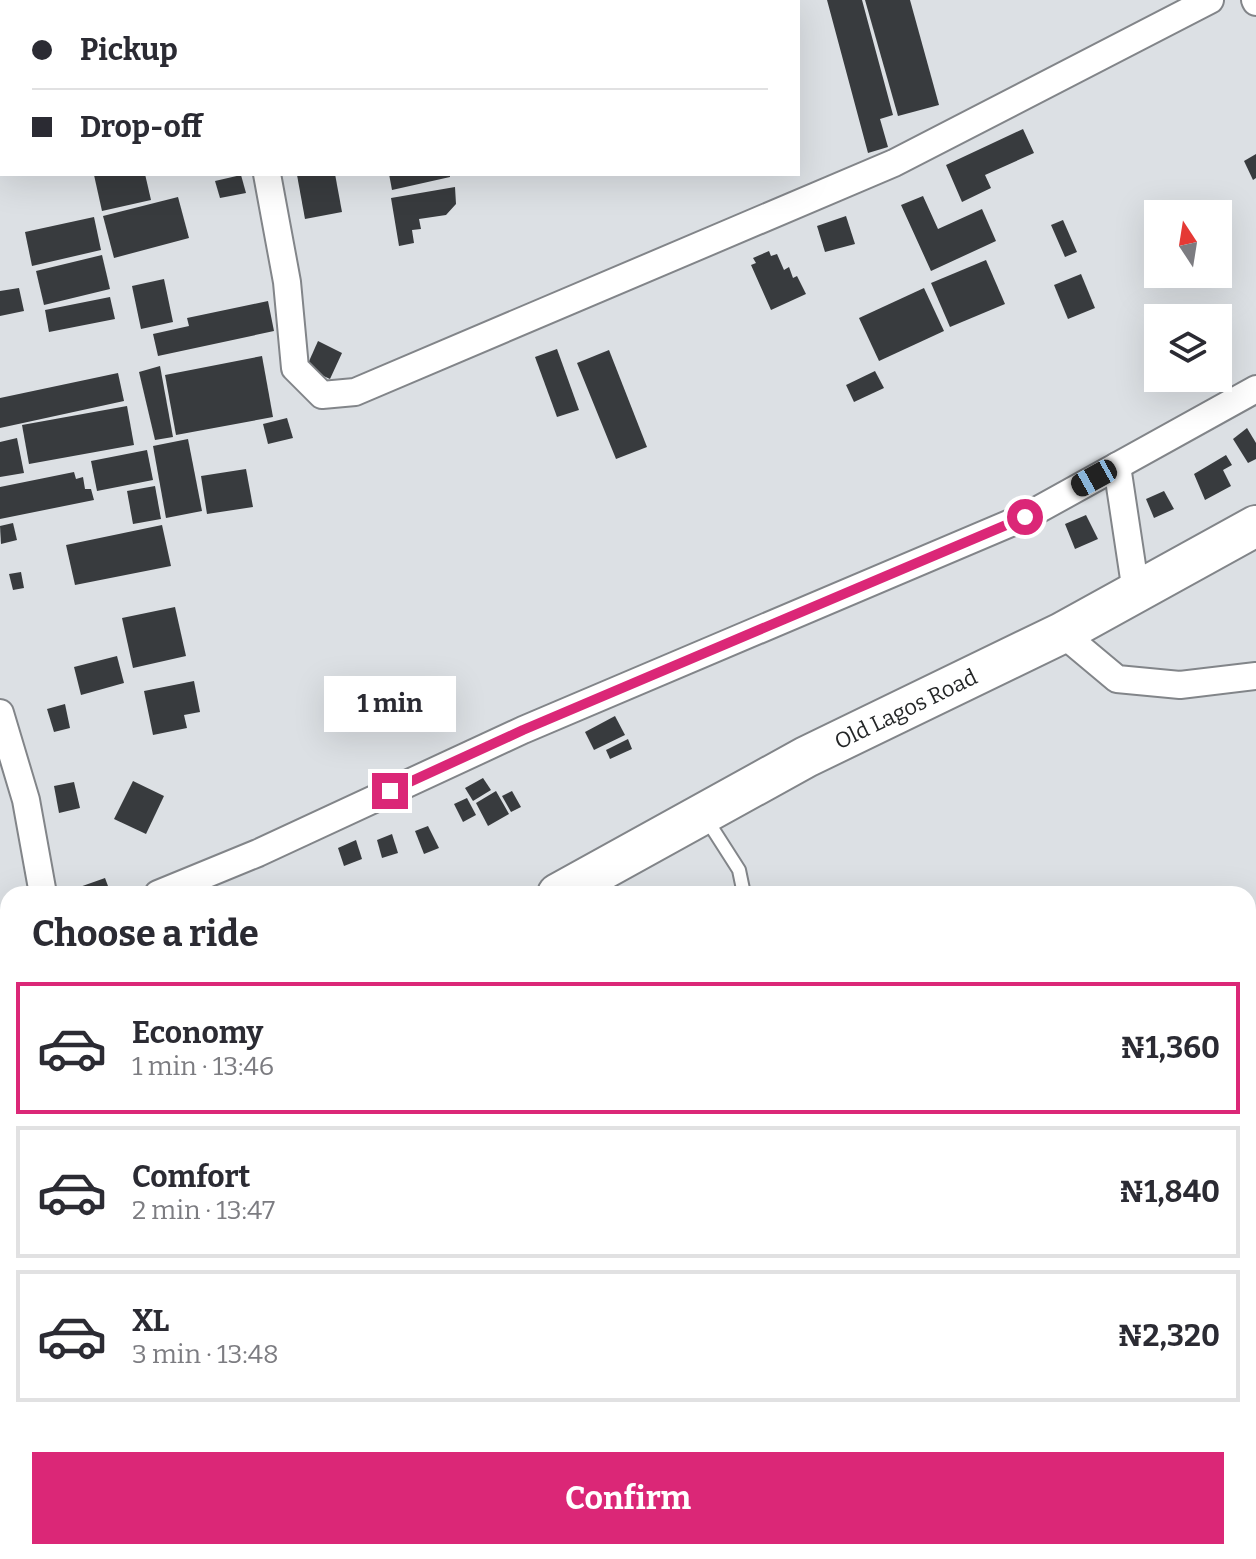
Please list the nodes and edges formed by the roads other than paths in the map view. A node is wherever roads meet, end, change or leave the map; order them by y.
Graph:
1 (1210, 0) edge
2 (267, 176) edge
3 (1256, 389) edge
4 (1117, 466) junction
5 (1256, 526) edge
6 (1136, 592) junction
7 (1062, 633) junction
8 (1256, 676) edge
9 (1, 721) edge
10 (703, 814) junction
11 (42, 886) edge
12 (178, 886) edge
13 (572, 886) edge
14 (742, 886) edge

1 - 2 street
3 - 4 street
4 - 6 street
4 - 12 street
5 - 6 main road, Old Lagos Road
6 - 7 main road, Old Lagos Road
7 - 8 street
7 - 10 main road, Old Lagos Road
9 - 11 street
10 - 13 main road, Old Lagos Road
10 - 14 lane

